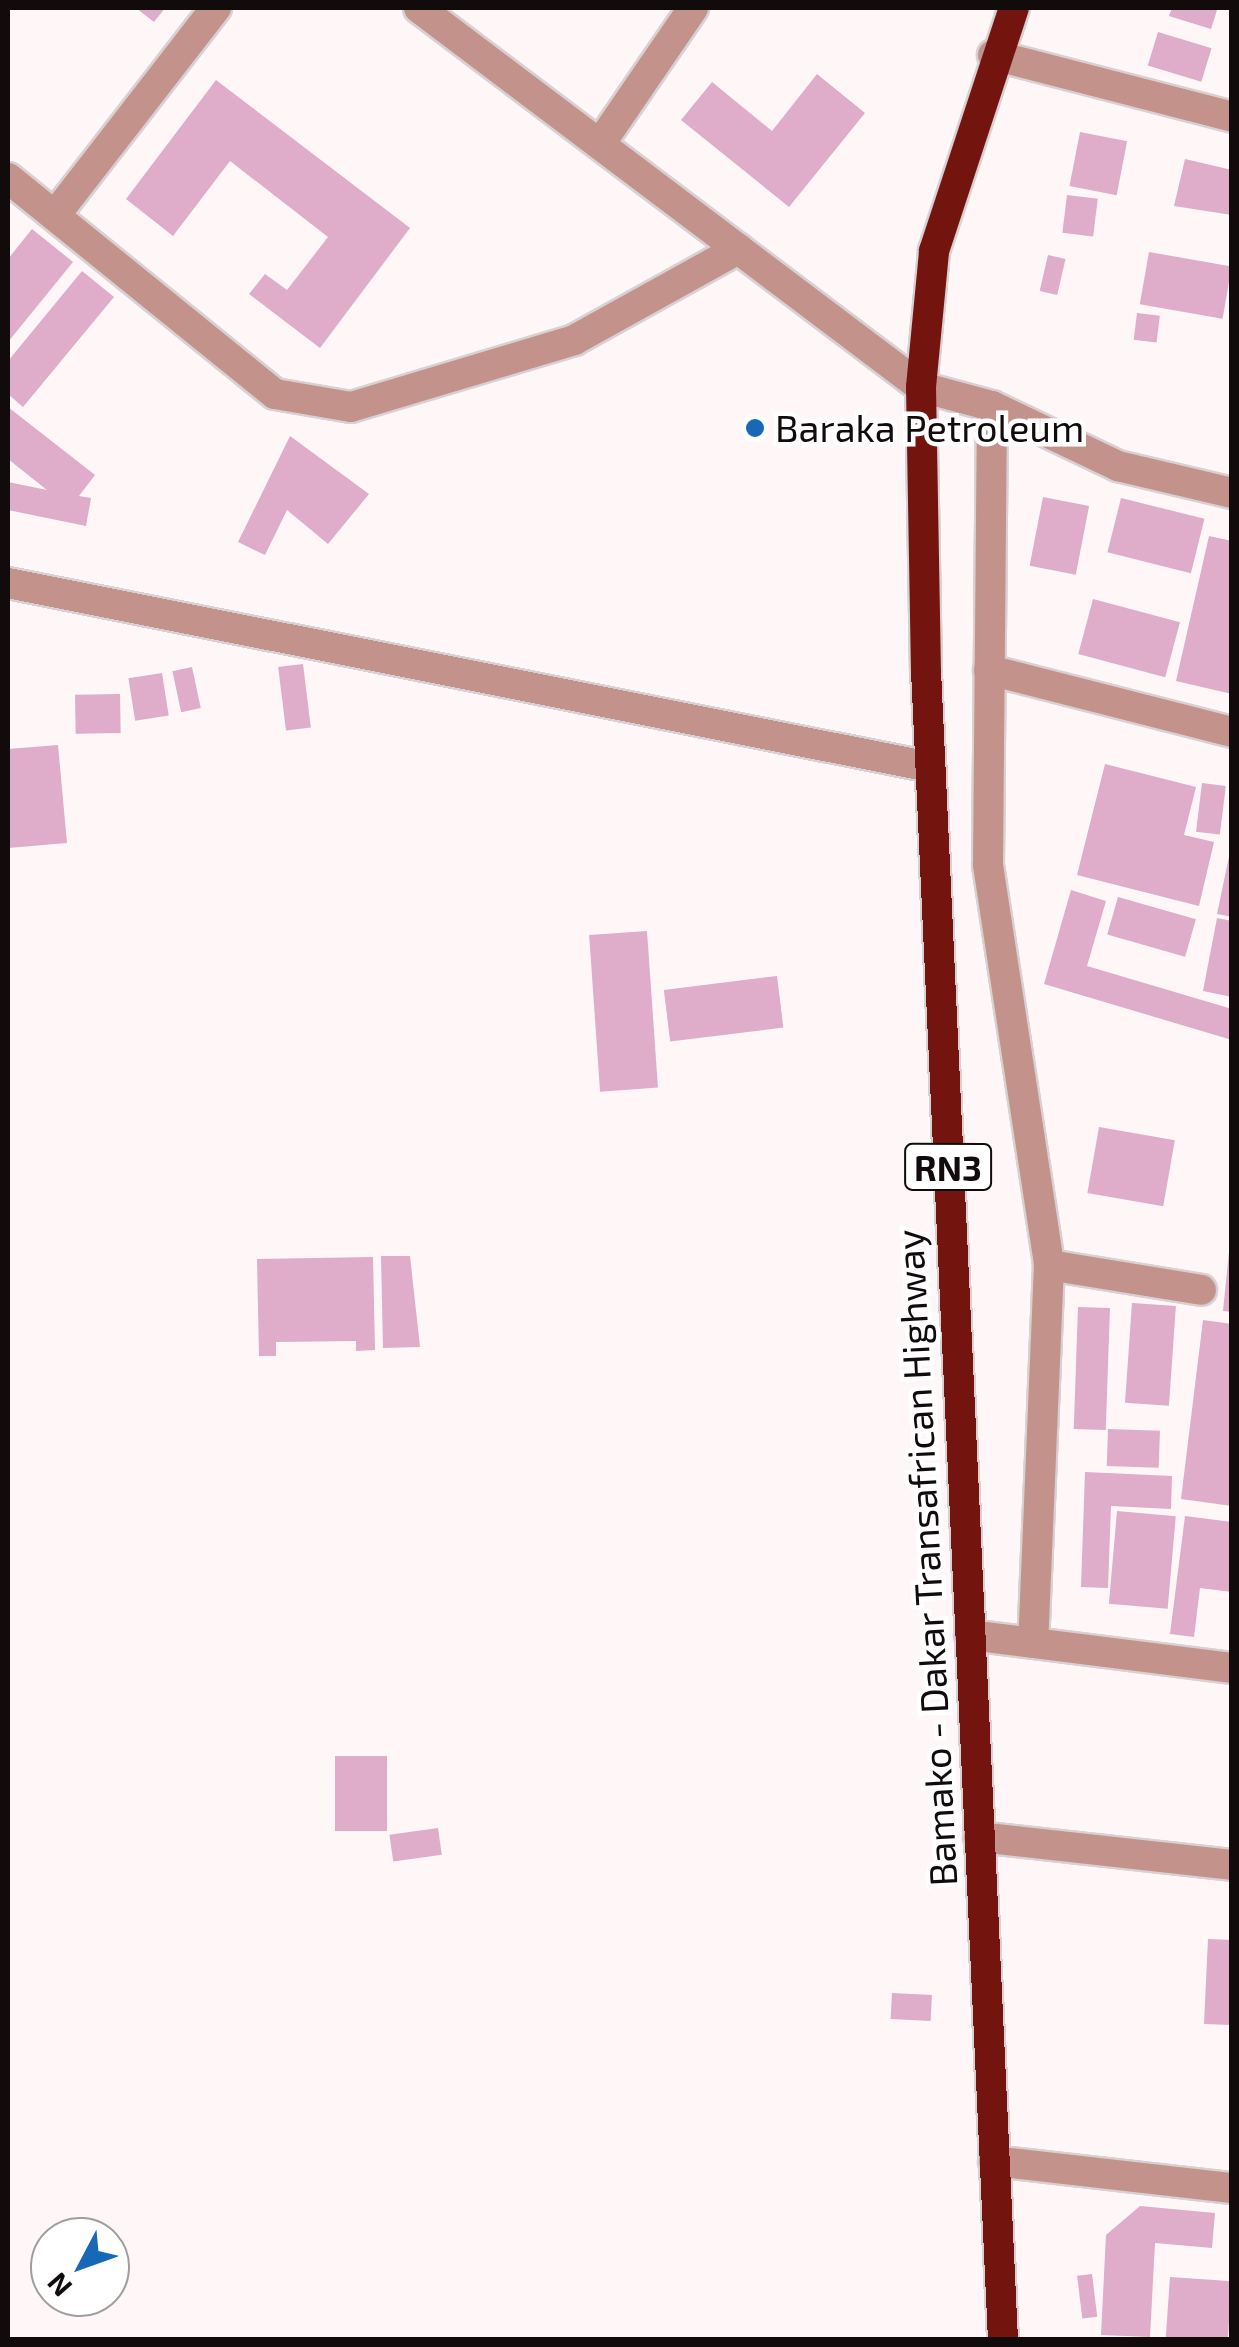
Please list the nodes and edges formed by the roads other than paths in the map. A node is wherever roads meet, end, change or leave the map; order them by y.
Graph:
1 (216, 8) edge
2 (418, 8) edge
3 (693, 8) edge
4 (1014, 8) edge
5 (992, 56) junction
6 (1232, 117) edge
7 (600, 144) junction
8 (8, 178) edge
9 (56, 214) junction
10 (738, 249) junction
11 (921, 387) junction
12 (992, 406) junction
13 (1232, 493) edge
14 (8, 584) edge
15 (989, 670) junction
16 (1232, 732) edge
17 (930, 766) junction
18 (1049, 1265) junction
19 (1201, 1290) dead end
20 (970, 1635) junction
21 (1033, 1643) junction
22 (1232, 1668) edge
23 (979, 1837) junction
24 (1232, 1865) edge
25 (994, 2161) junction
26 (1232, 2188) edge
27 (1003, 2340) edge

1 - 9 street
2 - 7 street
3 - 7 street
4 - 5 highway, Bamako - Dakar Transafrican Highway / RN3
5 - 6 street
5 - 11 highway, Bamako - Dakar Transafrican Highway / RN3
7 - 10 street
8 - 9 street
9 - 10 street
10 - 11 street
11 - 12 street
11 - 17 highway, Bamako - Dakar Transafrican Highway / RN3
12 - 13 street
12 - 15 street
14 - 17 street
15 - 16 street
15 - 18 street
17 - 20 highway, Bamako - Dakar Transafrican Highway / RN3
18 - 19 street
18 - 21 street
20 - 21 street
20 - 23 highway, Bamako - Dakar Transafrican Highway / RN3
21 - 22 street
23 - 24 street
23 - 25 highway, Bamako - Dakar Transafrican Highway / RN3
25 - 26 street
25 - 27 highway, Bamako - Dakar Transafrican Highway / RN3

